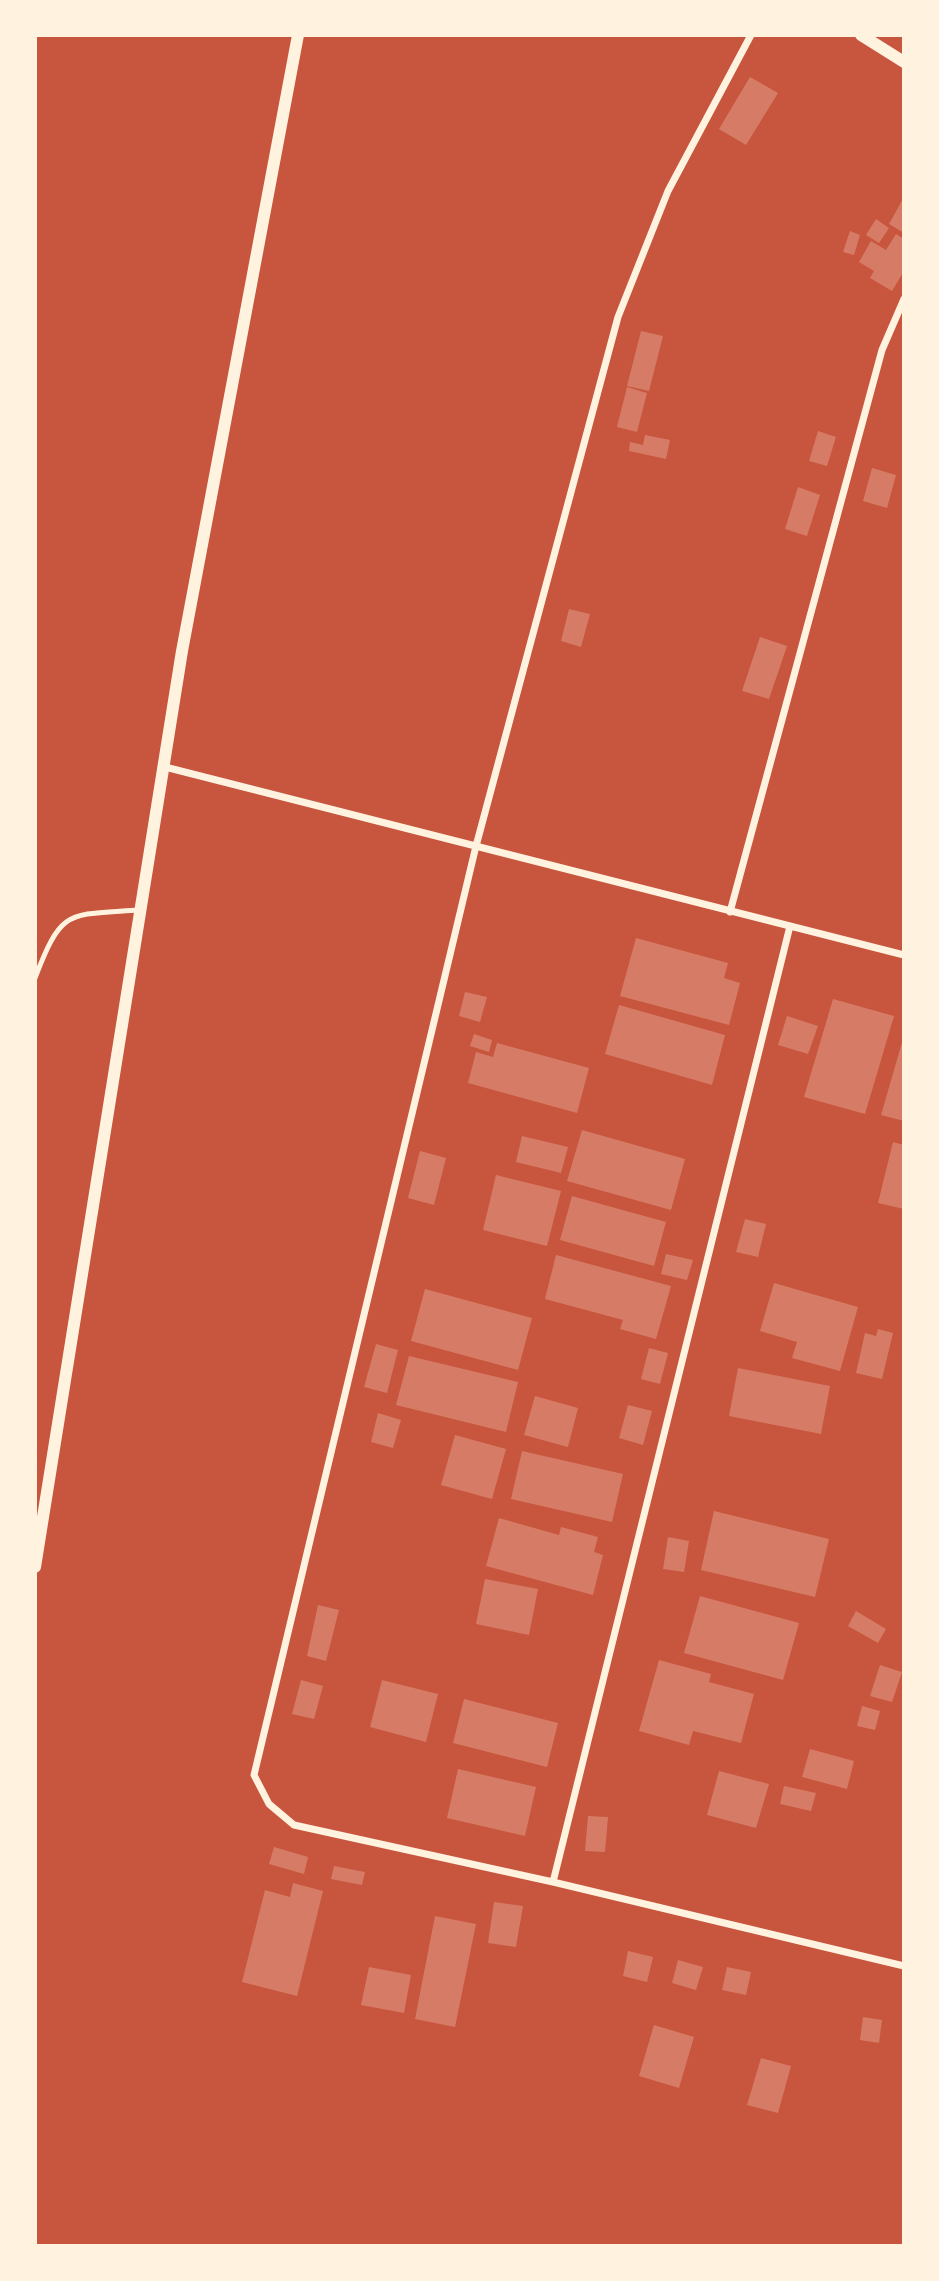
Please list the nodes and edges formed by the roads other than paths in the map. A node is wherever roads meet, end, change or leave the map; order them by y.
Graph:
1 (298, 35) edge
2 (751, 35) edge
3 (860, 35) edge
4 (904, 62) edge
5 (904, 299) edge
6 (165, 767) junction
7 (476, 846) junction
8 (142, 910) junction
9 (730, 912) junction
10 (790, 926) junction
11 (904, 955) edge
12 (35, 978) edge
13 (35, 1567) edge
14 (554, 1882) junction
15 (904, 1966) edge

1 - 6 street
2 - 7 street
3 - 4 street
5 - 9 street
6 - 7 street
6 - 8 street
7 - 9 street
7 - 14 street
8 - 12 lane
8 - 13 street
9 - 10 street
10 - 11 street
10 - 14 street
14 - 15 street

